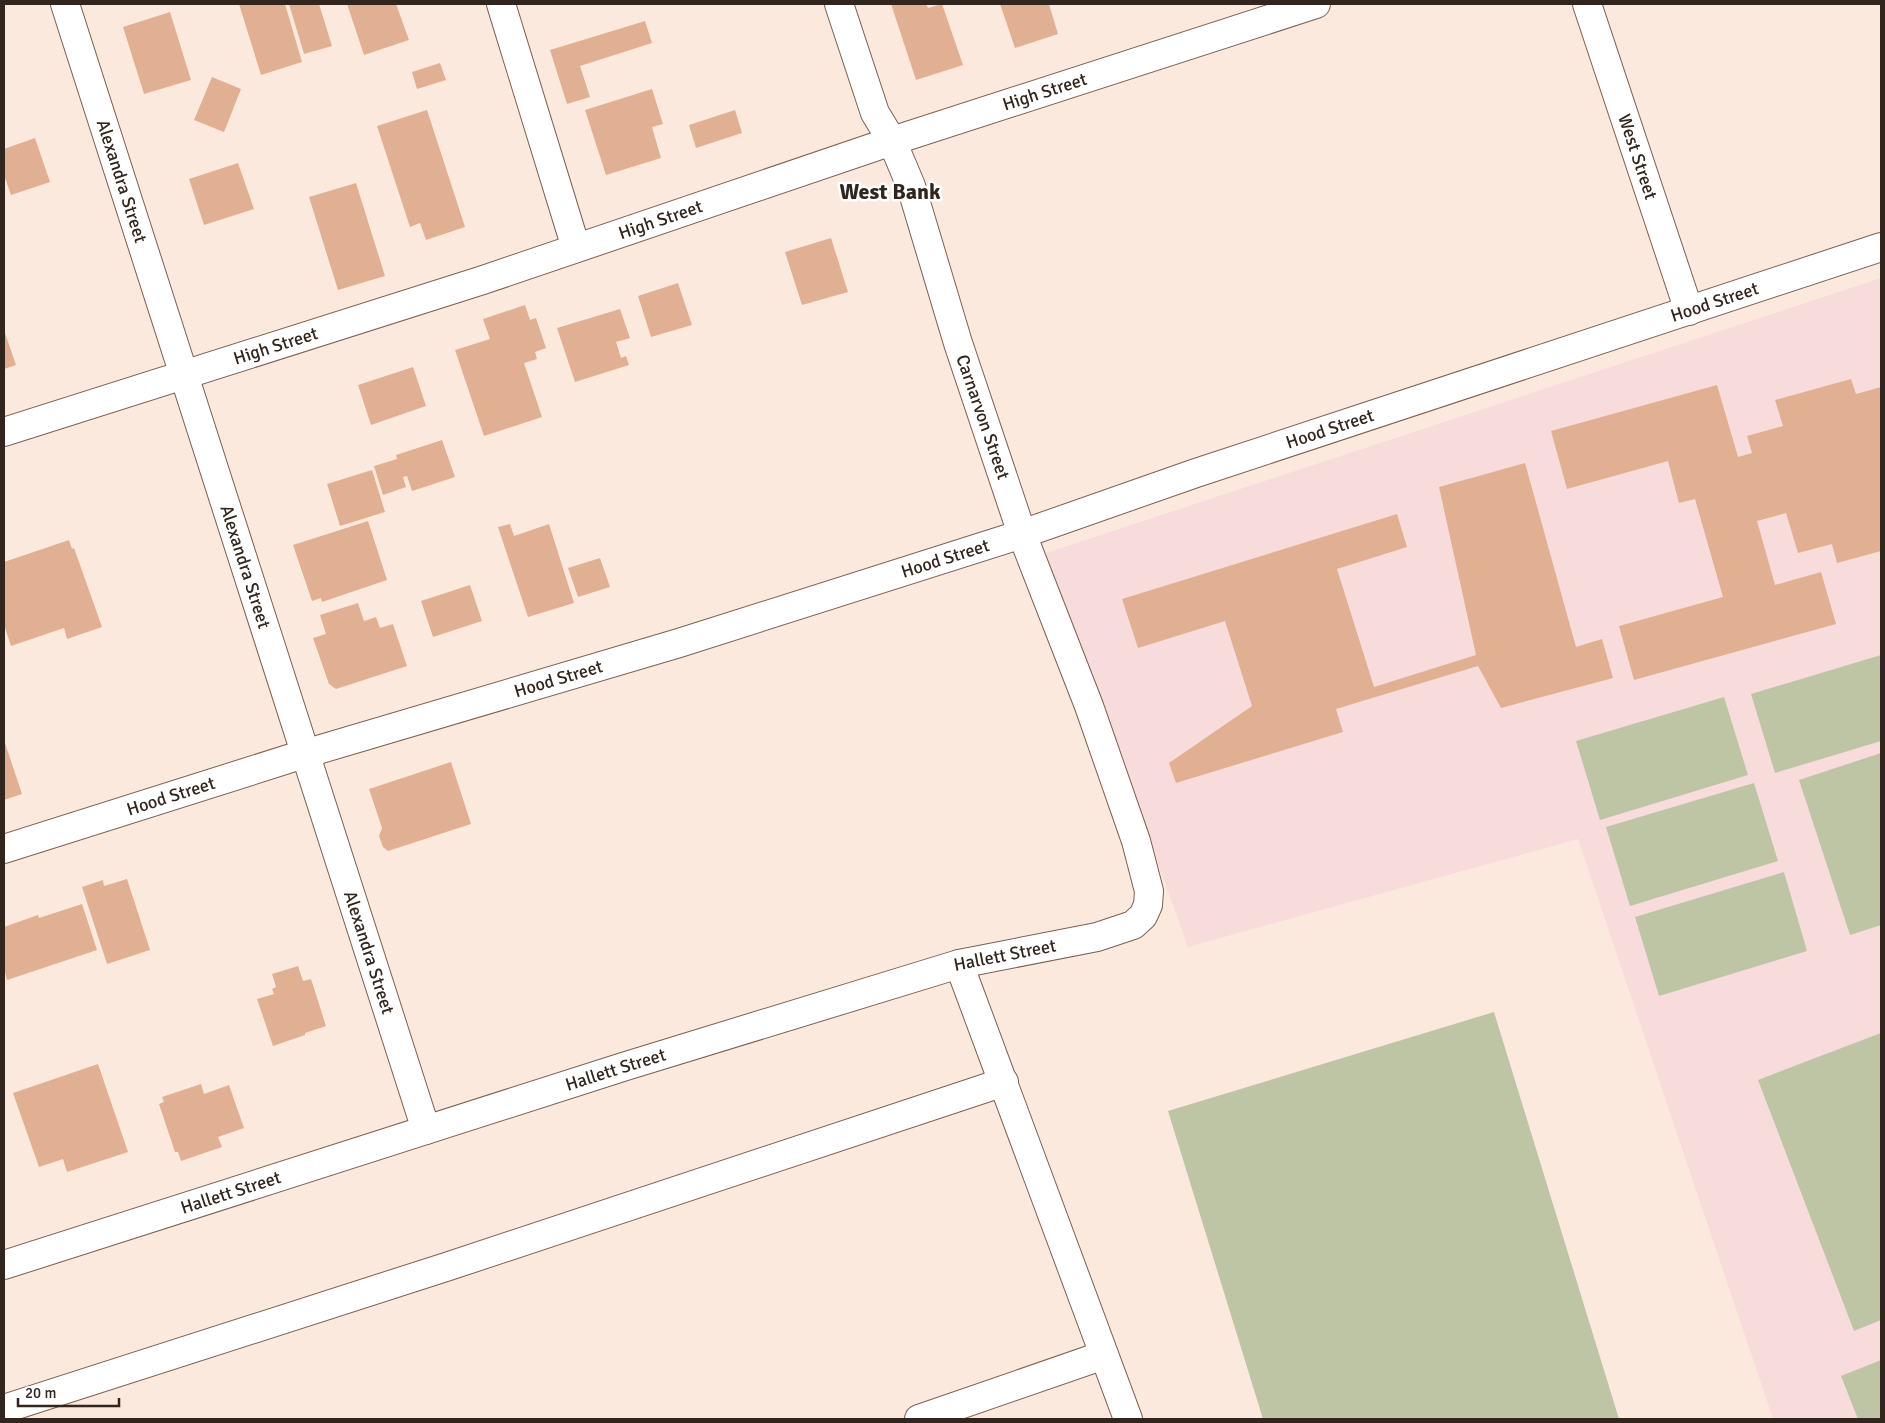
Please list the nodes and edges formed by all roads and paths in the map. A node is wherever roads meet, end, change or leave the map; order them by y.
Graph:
1 (65, 4) edge
2 (502, 4) edge
3 (839, 4) edge
4 (1316, 4) edge
5 (1587, 4) edge
6 (892, 141) junction
7 (1881, 247) edge
8 (576, 248) junction
9 (1689, 311) junction
10 (184, 375) junction
11 (4, 432) edge
12 (1022, 534) junction
13 (304, 754) junction
14 (1131, 829) joint
15 (4, 849) edge
16 (959, 964) junction
17 (1004, 1082) junction
18 (426, 1130) junction
19 (4, 1265) edge
20 (1104, 1355) junction
21 (4, 1409) edge
22 (920, 1419) edge
23 (1128, 1419) edge

1 - 10 street, Alexandra Street
2 - 8 street
3 - 6 street, Carnarvon Street
4 - 6 street, High Street
5 - 9 street, West Street
6 - 8 street, High Street
6 - 12 street, Carnarvon Street
7 - 9 street, Hood Street
8 - 10 street, High Street
9 - 12 street, Hood Street
10 - 11 street, High Street
10 - 13 street, Alexandra Street
12 - 13 street, Hood Street
12 - 14 street, Carnarvon Street
13 - 15 street, Hood Street
13 - 18 street, Alexandra Street
14 - 16 street, Hallett Street
16 - 17 street
16 - 18 street, Hallett Street
17 - 20 street
17 - 21 street
18 - 19 street, Hallett Street
20 - 22 street
20 - 23 street

